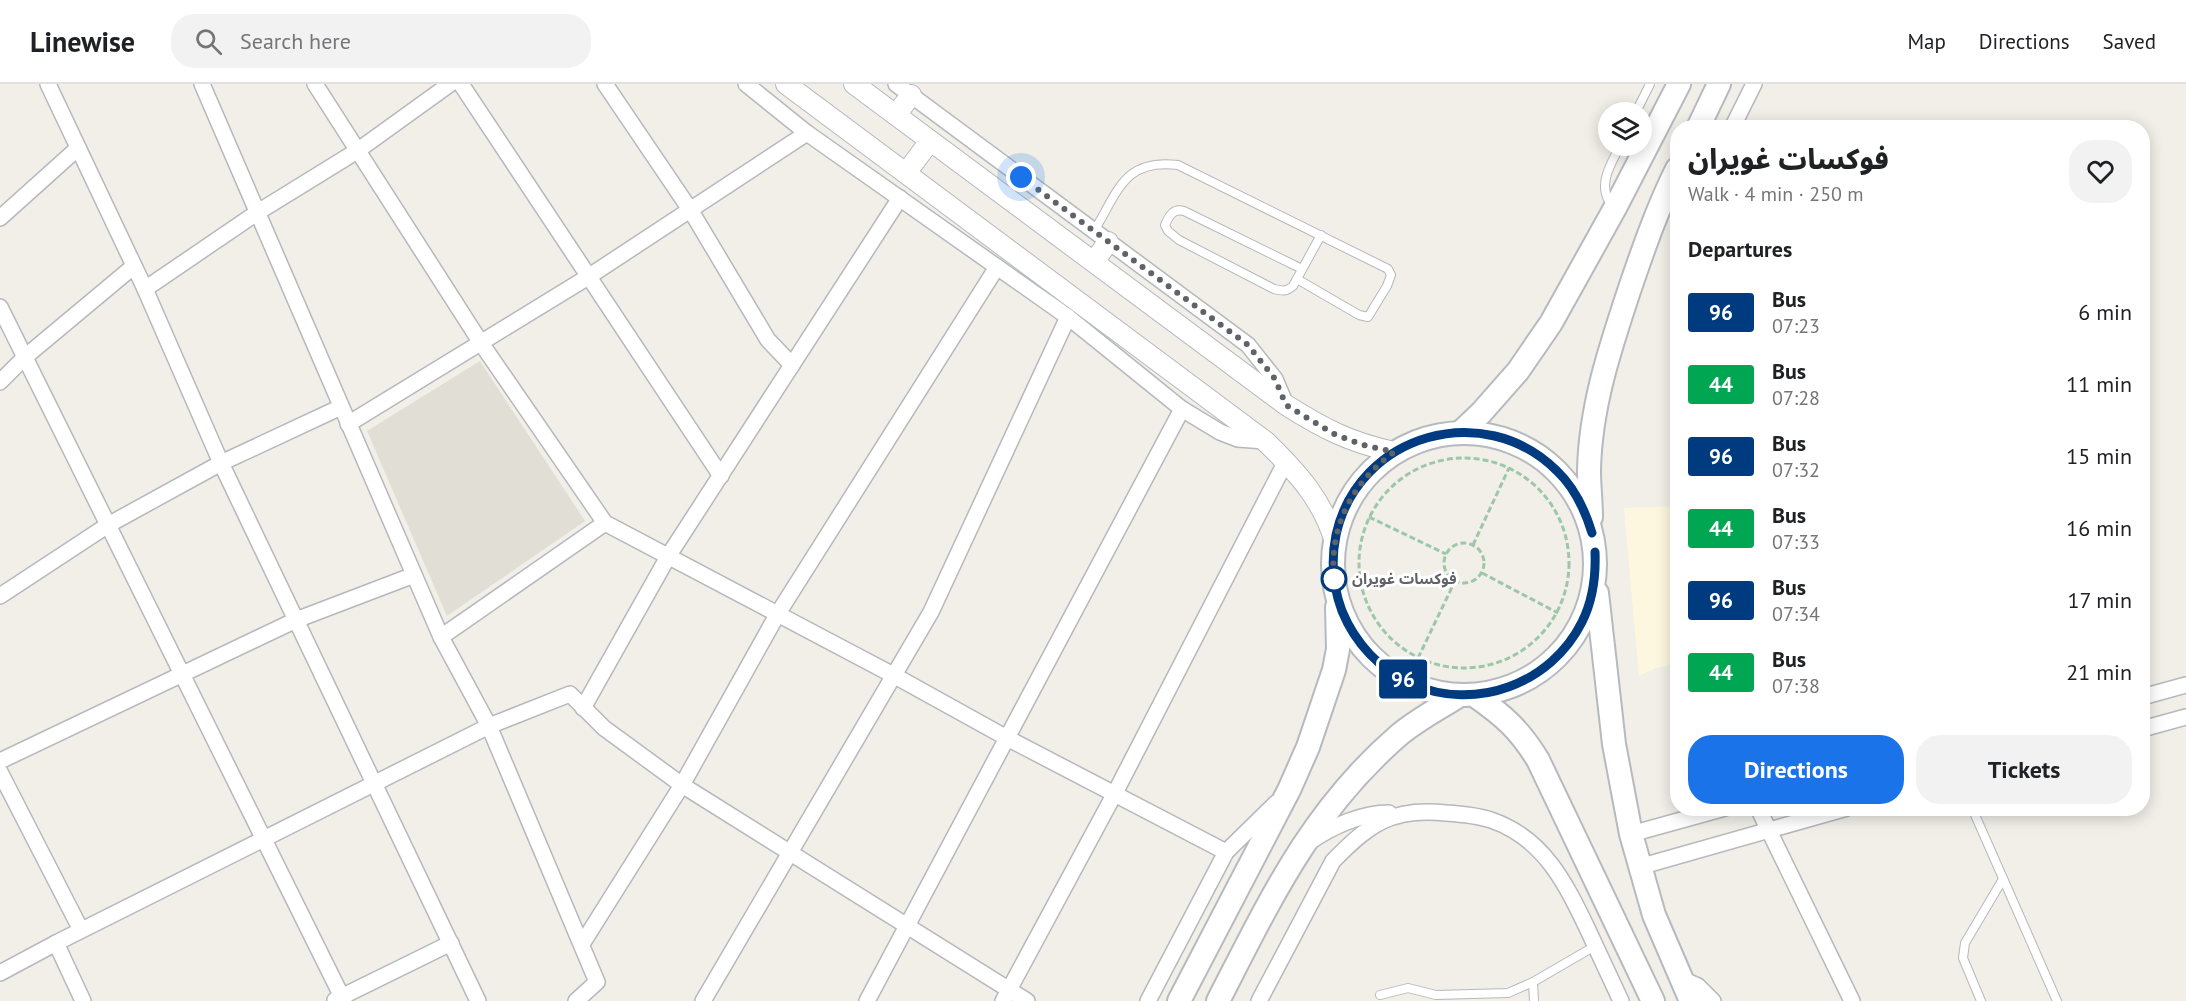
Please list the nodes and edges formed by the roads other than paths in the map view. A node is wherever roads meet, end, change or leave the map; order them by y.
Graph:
1 (48, 84) edge
2 (202, 84) edge
3 (315, 84) edge
4 (450, 84) edge
5 (461, 84) edge
6 (605, 84) edge
7 (746, 84) edge
8 (786, 84) edge
9 (854, 84) edge
10 (1650, 84) edge
11 (1679, 84) edge
12 (1719, 84) edge
13 (1754, 84) edge
14 (903, 90) edge
15 (1641, 102) edge
16 (896, 116) junction
17 (1702, 120) edge
18 (1736, 120) edge
19 (807, 133) junction
20 (930, 141) junction
21 (78, 148) junction
22 (357, 151) junction
23 (1616, 156) edge
24 (906, 174) junction
25 (1670, 187) edge
26 (900, 198) junction
27 (1615, 208) junction
28 (691, 211) junction
29 (258, 212) junction
30 (0, 218) edge
31 (1321, 235) junction
32 (1101, 236) junction
33 (1094, 262) junction
34 (134, 267) junction
35 (997, 267) junction
36 (1302, 269) junction
37 (588, 277) junction
38 (1297, 279) junction
39 (145, 289) junction
40 (0, 306) edge
41 (1068, 317) junction
42 (481, 344) junction
43 (25, 357) junction
44 (792, 365) junction
45 (0, 382) edge
46 (1286, 405) junction
47 (340, 407) junction
48 (1182, 408) junction
49 (348, 424) junction
50 (1461, 432) junction
51 (1265, 441) junction
52 (1394, 452) junction
53 (1286, 461) junction
54 (221, 463) junction
55 (721, 476) junction
56 (604, 523) junction
57 (108, 525) junction
58 (1592, 533) junction
59 (1335, 542) junction
60 (669, 555) junction
61 (1596, 571) junction
62 (414, 575) junction
63 (1335, 588) junction
64 (0, 596) edge
65 (777, 615) junction
66 (296, 620) junction
67 (441, 637) junction
68 (182, 674) junction
69 (895, 676) junction
70 (2186, 685) edge
71 (1467, 695) junction
72 (2150, 695) edge
73 (584, 708) junction
74 (2186, 717) edge
75 (489, 726) junction
76 (2150, 727) edge
77 (1007, 738) junction
78 (0, 760) edge
79 (0, 772) edge
80 (374, 784) junction
81 (682, 784) junction
82 (1289, 790) junction
83 (1115, 793) junction
84 (1400, 813) junction
85 (1696, 816) edge
86 (1762, 816) edge
87 (1818, 816) edge
88 (1975, 816) edge
89 (1768, 830) junction
90 (1631, 834) junction
91 (263, 839) junction
92 (1299, 850) junction
93 (791, 852) junction
94 (1226, 852) junction
95 (1639, 867) junction
96 (2003, 879) junction
97 (907, 926) junction
98 (81, 930) junction
99 (56, 942) junction
100 (451, 943) junction
101 (582, 944) junction
102 (1596, 946) junction
103 (0, 973) edge
104 (1680, 978) junction
105 (1533, 982) junction
106 (1006, 995) edge
107 (1380, 995) dead end
108 (340, 999) edge
109 (706, 1000) edge
110 (83, 1001) edge
111 (478, 1001) edge
112 (576, 1001) edge
113 (867, 1001) edge
114 (1028, 1001) edge
115 (1148, 1001) edge
116 (1179, 1001) edge
117 (1218, 1001) edge
118 (1259, 1001) edge
119 (1534, 1001) edge
120 (1621, 1001) edge
121 (1653, 1001) edge
122 (1691, 1001) edge
123 (1713, 1001) edge
124 (1852, 1001) edge
125 (1981, 1001) edge
126 (2057, 1001) edge

1 - 21 street
2 - 29 street
3 - 22 street
4 - 22 street
5 - 37 street
6 - 28 street
7 - 19 street
8 - 24 street
9 - 16 street
10 - 15 lane
11 - 27 main road
12 - 17 main road
13 - 18 street
14 - 16 street
14 - 32 street
16 - 20 street
19 - 26 street
19 - 28 street
20 - 24 street
20 - 33 street
21 - 30 street
21 - 34 street
22 - 29 street
22 - 42 street
23 - 27 lane
24 - 51 street
25 - 58 main road
26 - 35 street
26 - 44 street
27 - 50 main road
28 - 37 street
28 - 44 street
29 - 39 street
29 - 47 street
31 - 32 lane
31 - 36 lane
31 - 38 lane
32 - 33 street
32 - 46 street
33 - 46 street
34 - 39 street
34 - 43 street
35 - 41 street
35 - 65 street
36 - 38 lane
36 - 38 lane
37 - 42 street
37 - 55 street
39 - 54 street
40 - 43 street
41 - 48 street
41 - 69 street
42 - 49 street
42 - 56 street
43 - 45 street
43 - 57 street
44 - 55 street
46 - 52 street
47 - 49 street
47 - 54 street
48 - 51 street
48 - 77 street
49 - 62 street
50 - 52 main road
50 - 58 main road
51 - 53 street
52 - 59 main road
53 - 59 street
53 - 83 street
54 - 57 street
54 - 66 street
55 - 60 street
56 - 60 street
56 - 67 street
57 - 64 street
57 - 68 street
58 - 61 main road
59 - 63 main road
60 - 65 street
60 - 73 street
61 - 71 main road
61 - 90 main road
62 - 66 street
62 - 67 street
63 - 71 main road
63 - 82 main road
65 - 69 street
65 - 81 street
66 - 68 street
66 - 80 street
67 - 75 street
68 - 78 street
68 - 91 street
69 - 77 street
69 - 93 street
70 - 72 street
71 - 92 main road
71 - 121 main road
73 - 75 street
73 - 81 street
74 - 76 street
75 - 80 street
75 - 101 street
77 - 83 street
77 - 97 street
79 - 98 street
80 - 91 street
80 - 100 street
81 - 93 street
81 - 101 street
82 - 94 street
82 - 116 main road
83 - 94 street
83 - 106 street
84 - 92 street
84 - 102 street
84 - 118 street
85 - 90 street
86 - 89 street
87 - 89 street
88 - 96 lane
89 - 95 street
89 - 124 street
90 - 95 main road
91 - 98 street
91 - 108 street
92 - 117 main road
93 - 97 street
93 - 109 street
94 - 115 street
95 - 104 main road
96 - 125 lane
96 - 126 lane
97 - 106 street
97 - 113 street
98 - 99 street
99 - 103 street
99 - 110 street
100 - 108 street
100 - 111 street
101 - 112 street
102 - 105 lane
102 - 120 street
104 - 122 main road
104 - 123 street
105 - 107 lane
105 - 119 lane
106 - 114 street

